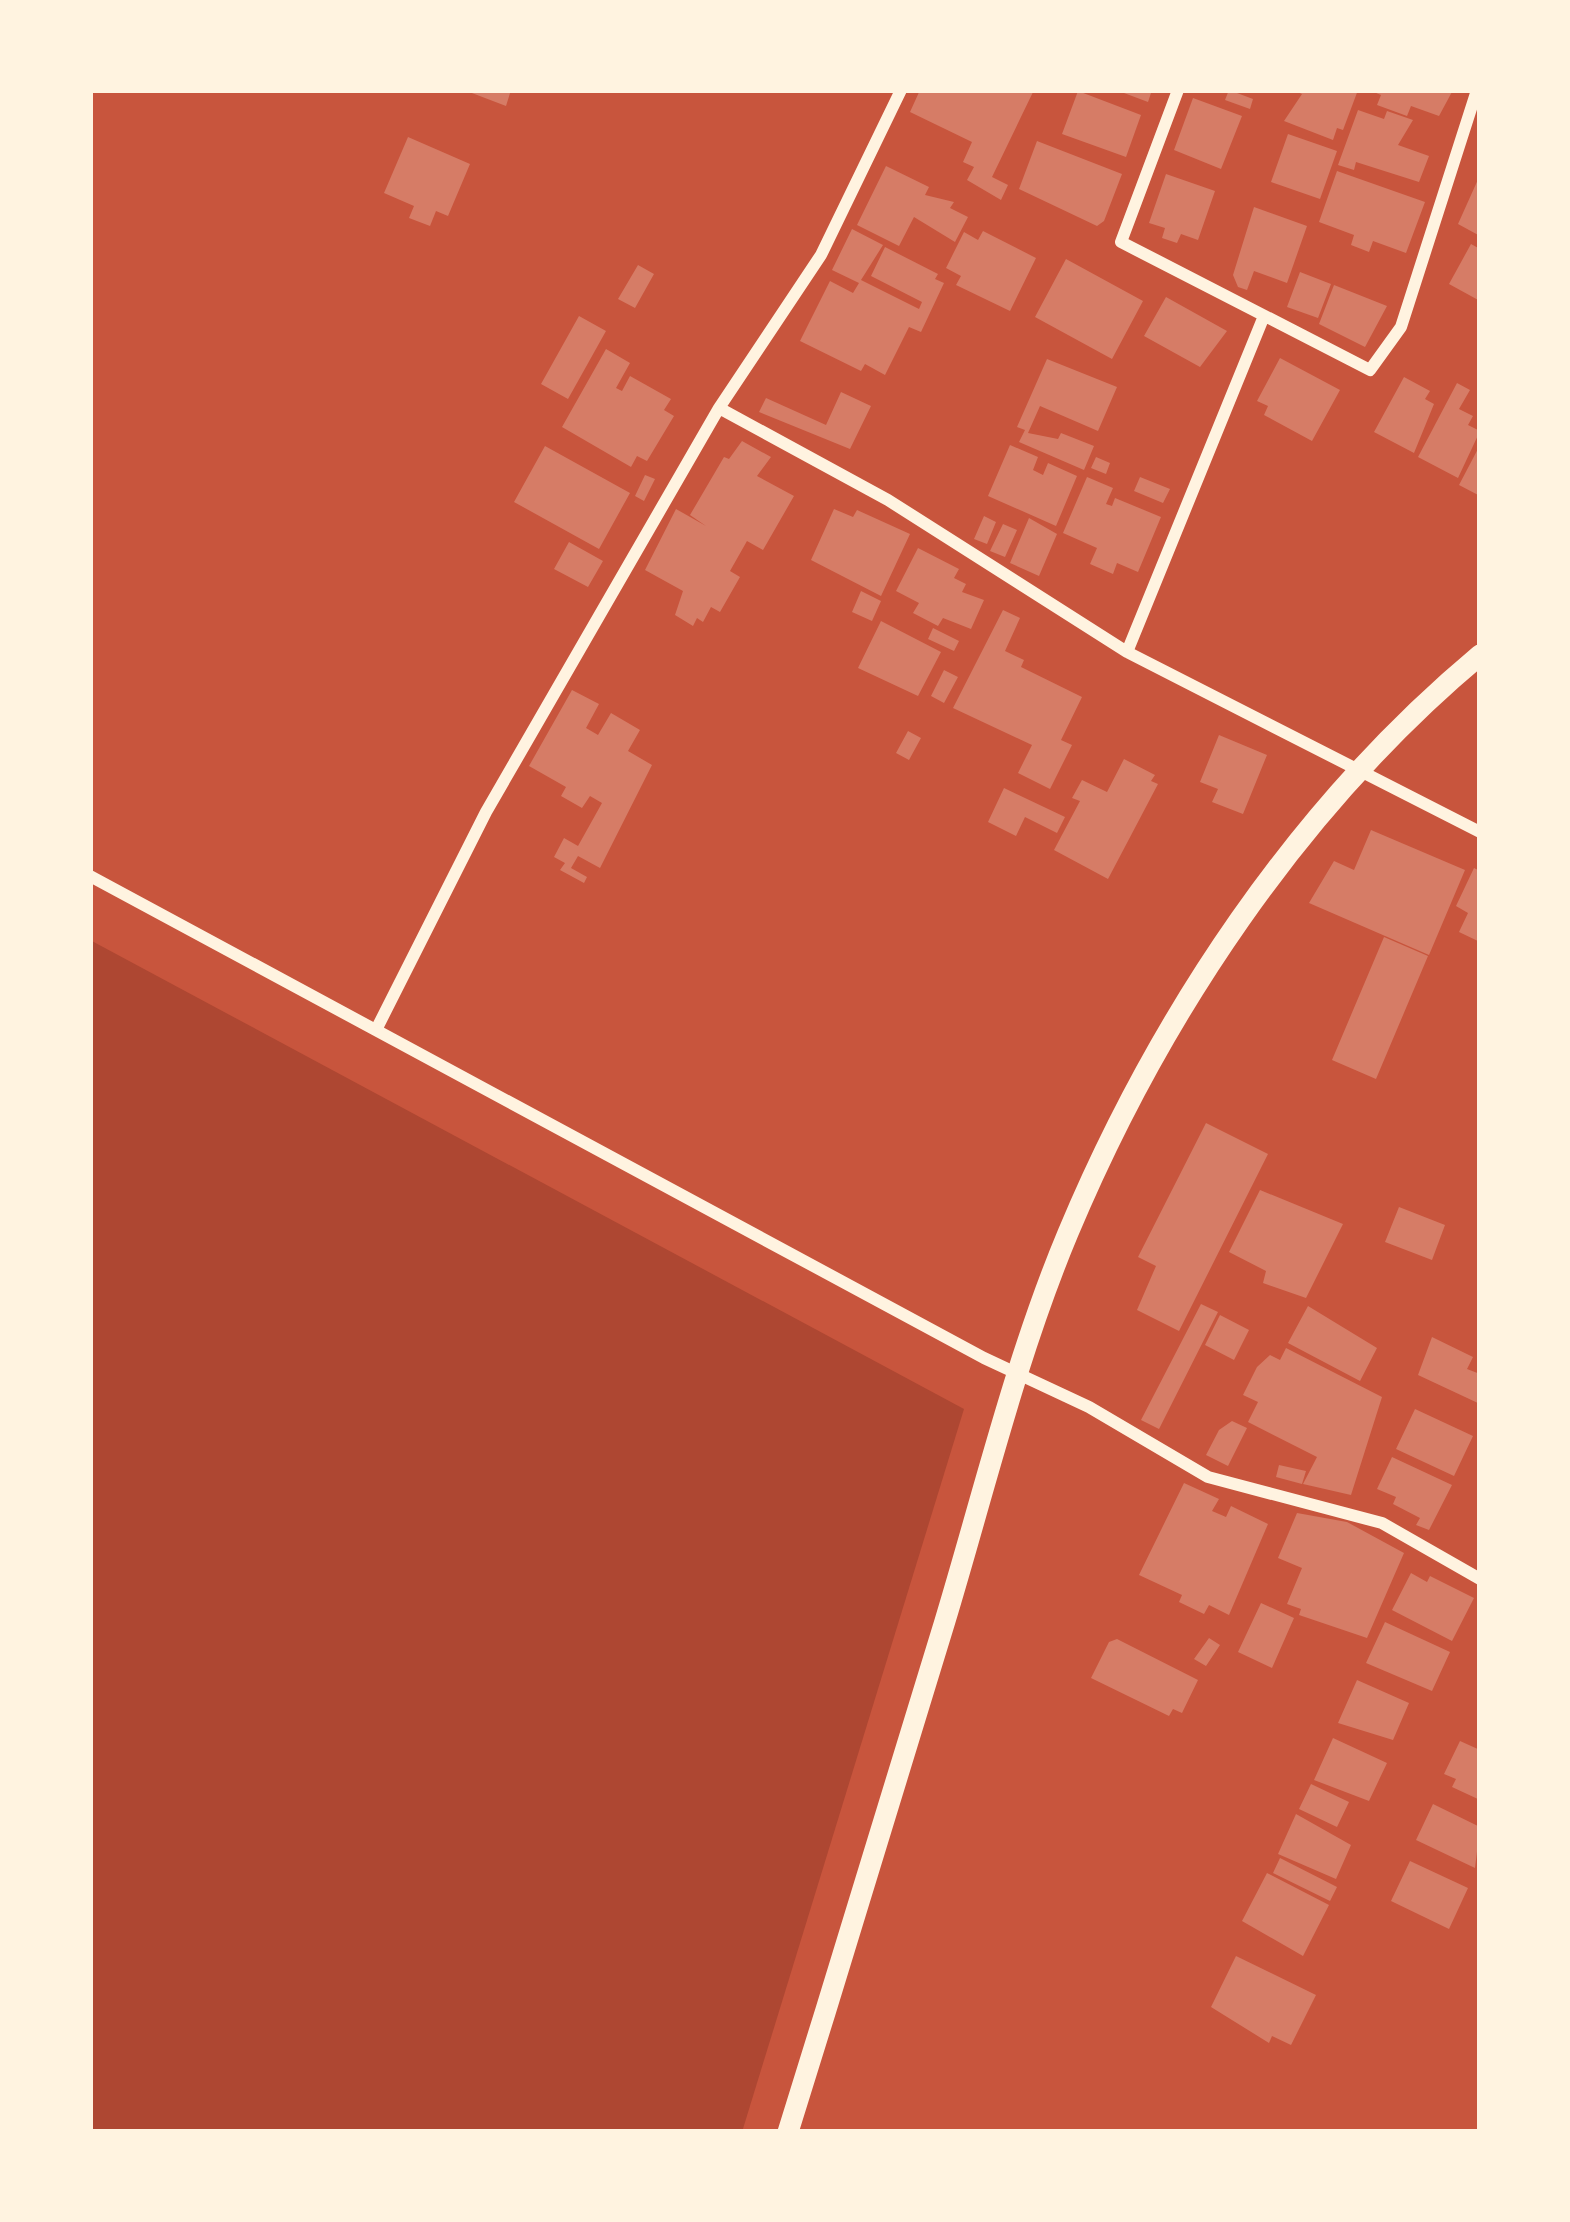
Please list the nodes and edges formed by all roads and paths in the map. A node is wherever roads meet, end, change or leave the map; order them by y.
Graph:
1 (901, 90) edge
2 (1178, 90) edge
3 (1477, 90) edge
4 (1264, 316) junction
5 (718, 408) junction
6 (1127, 652) junction
7 (1480, 656) edge
8 (1366, 770) junction
9 (1480, 832) edge
10 (90, 876) edge
11 (376, 1030) junction
12 (1020, 1373) junction
13 (1480, 1579) edge
14 (788, 2132) edge

1 - 5 street
2 - 4 street
3 - 4 street
4 - 6 street
5 - 6 street
5 - 11 street
6 - 8 street
7 - 8 street
8 - 9 street
8 - 12 street
10 - 11 street
11 - 12 street
12 - 13 street
12 - 14 street

